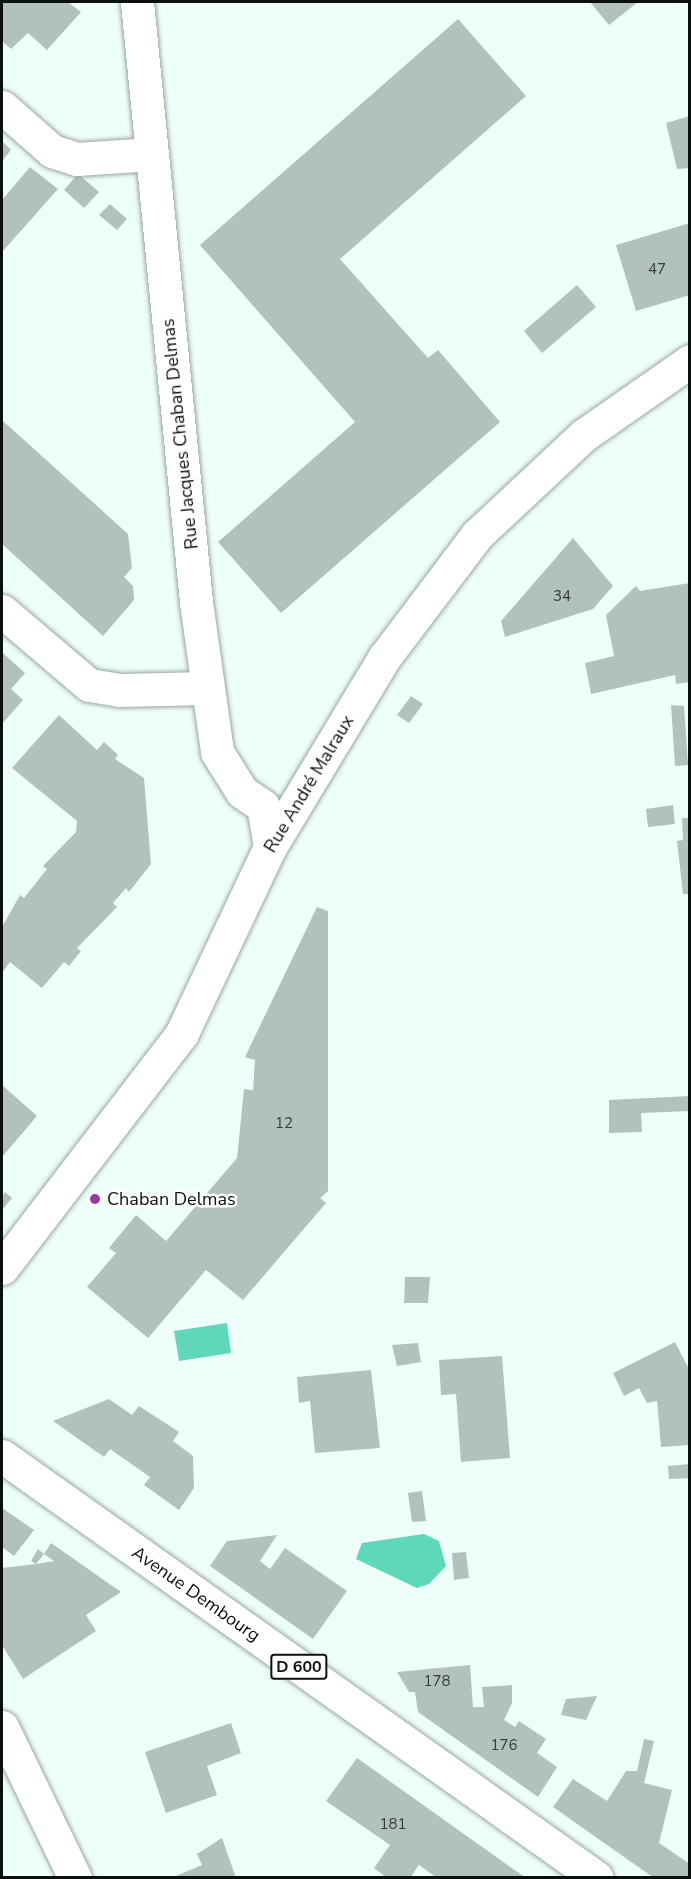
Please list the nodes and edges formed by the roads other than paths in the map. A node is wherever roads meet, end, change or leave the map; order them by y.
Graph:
1 (137, 2) edge
2 (2, 108) edge
3 (152, 154) junction
4 (690, 361) edge
5 (2, 611) edge
6 (208, 688) junction
7 (270, 847) junction
8 (2, 1268) edge
9 (2, 1456) edge
10 (2, 1727) edge
11 (75, 1878) edge
12 (597, 1878) edge

1 - 3 street, Rue Jacques Chaban Delmas
2 - 3 street
3 - 6 street, Rue Jacques Chaban Delmas
4 - 7 street, Rue André Malraux
5 - 6 street
6 - 7 street, Rue Jacques Chaban Delmas
7 - 8 street, Rue André Malraux
9 - 12 street, Avenue Dembourg / D 600
10 - 11 street

